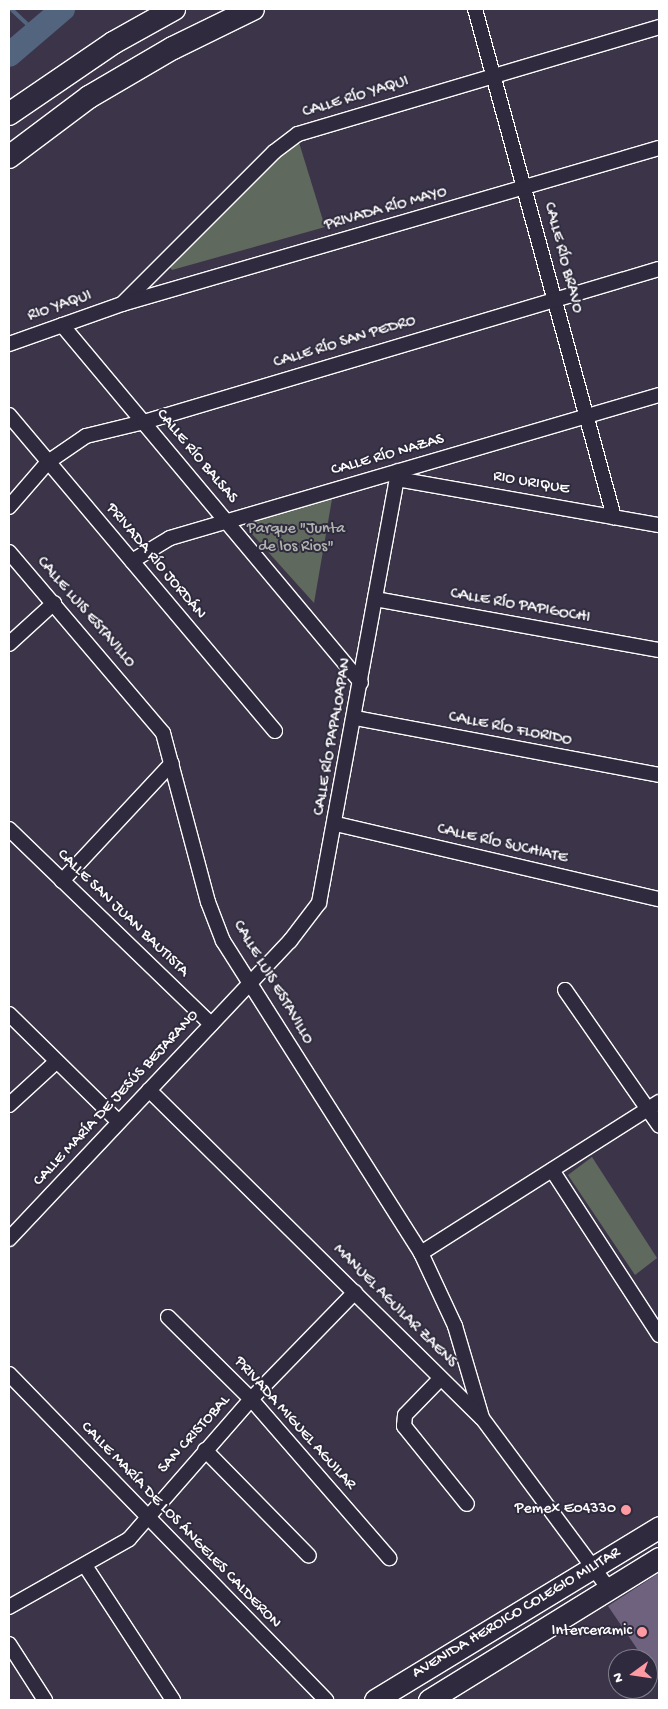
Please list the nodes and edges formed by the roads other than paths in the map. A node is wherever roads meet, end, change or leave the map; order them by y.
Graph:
1 (174, 9) edge
2 (253, 9) edge
3 (475, 9) edge
4 (659, 27) edge
5 (493, 74) junction
6 (9, 114) edge
7 (659, 148) edge
8 (9, 158) edge
9 (524, 189) junction
10 (659, 269) edge
11 (555, 300) junction
12 (122, 304) junction
13 (62, 325) junction
14 (9, 344) edge
15 (659, 395) edge
16 (640, 401) junction
17 (659, 404) edge
18 (9, 415) edge
19 (587, 416) junction
20 (144, 422) junction
21 (48, 462) junction
22 (397, 475) junction
23 (9, 507) edge
24 (614, 517) junction
25 (226, 520) junction
26 (659, 525) edge
27 (9, 552) edge
28 (132, 561) junction
29 (376, 599) junction
30 (54, 603) junction
31 (9, 644) edge
32 (659, 650) edge
33 (361, 682) junction
34 (354, 718) junction
35 (275, 731) dead end
36 (172, 763) junction
37 (659, 775) edge
38 (336, 824) junction
39 (9, 829) edge
40 (62, 880) junction
41 (659, 899) edge
42 (250, 983) junction
43 (565, 990) dead end
44 (9, 1014) edge
45 (211, 1024) junction
46 (56, 1062) junction
47 (149, 1090) junction
48 (9, 1106) edge
49 (654, 1106) edge
50 (119, 1122) junction
51 (659, 1125) edge
52 (552, 1170) junction
53 (9, 1239) edge
54 (421, 1253) junction
55 (355, 1292) junction
56 (168, 1317) dead end
57 (659, 1334) edge
58 (9, 1374) edge
59 (440, 1379) junction
60 (252, 1399) junction
61 (482, 1418) junction
62 (205, 1450) junction
63 (466, 1504) dead end
64 (145, 1517) junction
65 (659, 1527) edge
66 (309, 1556) dead end
67 (389, 1558) dead end
68 (659, 1558) edge
69 (595, 1566) junction
70 (86, 1567) junction
71 (609, 1588) junction
72 (9, 1608) edge
73 (9, 1644) edge
74 (45, 1700) edge
75 (172, 1700) edge
76 (326, 1700) edge
77 (375, 1700) edge
78 (429, 1700) edge

1 - 6 highway
2 - 8 highway
3 - 5 street, CALLE RÍO BRAVO
4 - 5 street, CALLE RÍO YAQUI
5 - 9 street, CALLE RÍO BRAVO
5 - 12 street, CALLE RÍO YAQUI
7 - 9 street, PRIVADA RÍO MAYO
9 - 11 street, CALLE RÍO BRAVO
9 - 12 street, PRIVADA RÍO MAYO
10 - 11 street, CALLE RÍO SAN PEDRO
11 - 19 street, CALLE RÍO BRAVO
11 - 20 street, CALLE RÍO SAN PEDRO
12 - 13 street, RIO YAQUI
13 - 14 street, RIO YAQUI
13 - 20 street, CALLE RÍO BALSAS
15 - 16 street, CALLE RÍO NAZAS
16 - 17 street
16 - 19 street, CALLE RÍO NAZAS
18 - 21 street, PRIVADA RÍO JORDÁN
19 - 22 street, CALLE RÍO NAZAS
19 - 24 street, CALLE RÍO BRAVO
20 - 21 street, CALLE RÍO SAN PEDRO
20 - 25 street, CALLE RÍO BALSAS
21 - 23 street, CALLE RÍO SAN PEDRO
21 - 28 street, PRIVADA RÍO JORDÁN
22 - 24 street, RIO URIQUE
22 - 25 street, CALLE RÍO NAZAS
22 - 29 street, CALLE RÍO PAPALOAPAN
24 - 26 street, RIO URIQUE
25 - 28 street, CALLE RÍO NAZAS
25 - 33 street, CALLE RÍO BALSAS
27 - 30 street, CALLE LUIS ESTAVILLO
28 - 35 street, PRIVADA RÍO JORDÁN
29 - 32 street, CALLE RÍO PAPIGOCHI
29 - 33 street, CALLE RÍO PAPALOAPAN
30 - 31 street
30 - 36 street, CALLE LUIS ESTAVILLO
33 - 34 street, CALLE RÍO PAPALOAPAN
34 - 37 street, CALLE RÍO FLORIDO
34 - 38 street, CALLE RÍO PAPALOAPAN
36 - 40 street
36 - 42 street, CALLE LUIS ESTAVILLO
38 - 41 street, CALLE RÍO SUCHIATE
38 - 42 street, CALLE RÍO PAPALOAPAN
39 - 40 street, CALLE SAN JUAN BAUTISTA
40 - 45 street, CALLE SAN JUAN BAUTISTA
42 - 45 street, CALLE MARÍA DE JESÚS BEJARANO
42 - 54 street, CALLE LUIS ESTAVILLO
43 - 49 street
44 - 46 street
45 - 47 street, CALLE MARÍA DE JESÚS BEJARANO
46 - 48 street
46 - 50 street
47 - 50 street, CALLE MARÍA DE JESÚS BEJARANO
47 - 55 street, MANUEL AGUILAR ZAENS
49 - 51 street
49 - 52 street
50 - 53 street, CALLE MARÍA DE JESÚS BEJARANO
52 - 54 street
52 - 57 street
54 - 61 street, CALLE LUIS ESTAVILLO
55 - 59 street, MANUEL AGUILAR ZAENS
55 - 60 street, SAN CRISTOBAL
56 - 60 street, PRIVADA MIGUEL AGUILAR
58 - 64 street, CALLE MARÍA DE LOS ÁNGELES CALDERON
59 - 61 street, MANUEL AGUILAR ZAENS
59 - 63 street
60 - 62 street, SAN CRISTOBAL
60 - 67 street, PRIVADA MIGUEL AGUILAR
61 - 69 street, MANUEL AGUILAR ZAENS
62 - 64 street, SAN CRISTOBAL
62 - 66 street
64 - 70 street, SAN CRISTOBAL
64 - 76 street, CALLE MARÍA DE LOS ÁNGELES CALDERON
65 - 69 main road, AVENIDA HEROICO COLEGIO MILITAR
68 - 71 main road, AVENIDA HEROICO COLEGIO MILITAR
69 - 71 street, MANUEL AGUILAR ZAENS
69 - 77 main road, AVENIDA HEROICO COLEGIO MILITAR
70 - 72 street, SAN CRISTOBAL
70 - 75 street
71 - 78 main road, AVENIDA HEROICO COLEGIO MILITAR
73 - 74 street

